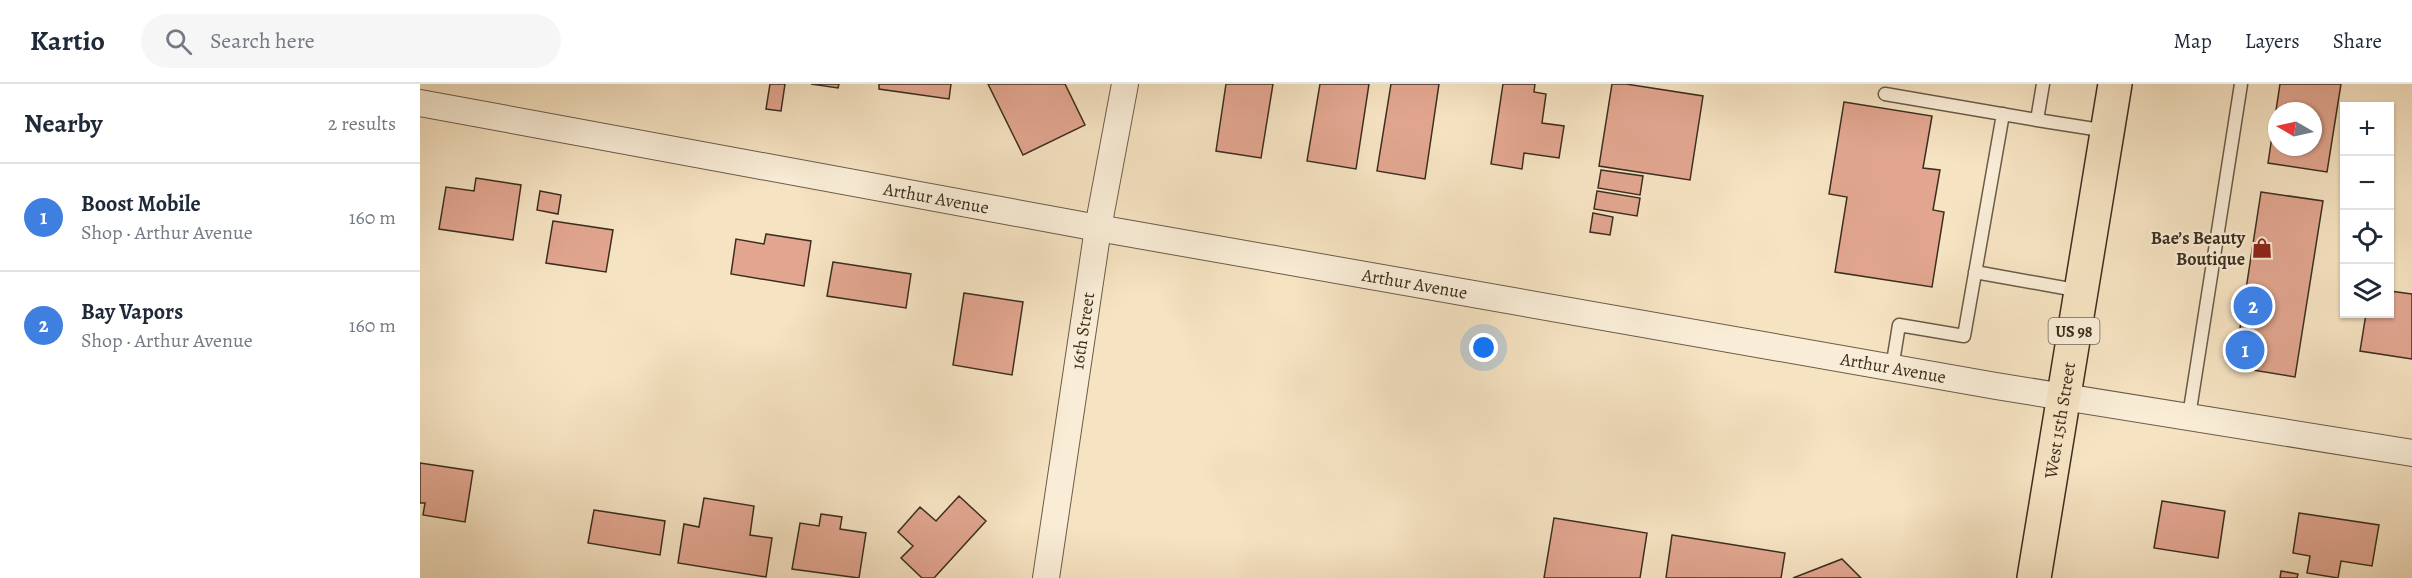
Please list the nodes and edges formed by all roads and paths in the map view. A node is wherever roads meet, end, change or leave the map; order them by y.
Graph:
1 (1125, 84) edge
2 (2043, 84) edge
3 (2115, 84) edge
4 (2241, 84) edge
5 (1885, 94) dead end
6 (420, 103) edge
7 (2003, 114) junction
8 (2037, 120) junction
9 (2107, 132) junction
10 (1098, 228) junction
11 (1976, 272) junction
12 (2081, 291) junction
13 (1892, 368) junction
14 (2064, 396) junction
15 (2189, 416) junction
16 (2412, 453) edge
17 (1046, 578) edge
18 (2034, 578) edge

1 - 10 street, 16th Street
2 - 8 lane
3 - 9 highway, West 15th Street / US 98
4 - 15 lane
5 - 7 lane
6 - 10 street, Arthur Avenue
7 - 8 lane
7 - 11 lane
8 - 9 lane
9 - 12 highway, West 15th Street / US 98
10 - 13 street, Arthur Avenue
10 - 17 street, 16th Street
11 - 12 lane
11 - 13 lane
12 - 14 highway, West 15th Street / US 98
13 - 14 street, Arthur Avenue
14 - 15 street, Arthur Avenue
14 - 18 highway, West 15th Street / US 98
15 - 16 street, Arthur Avenue

